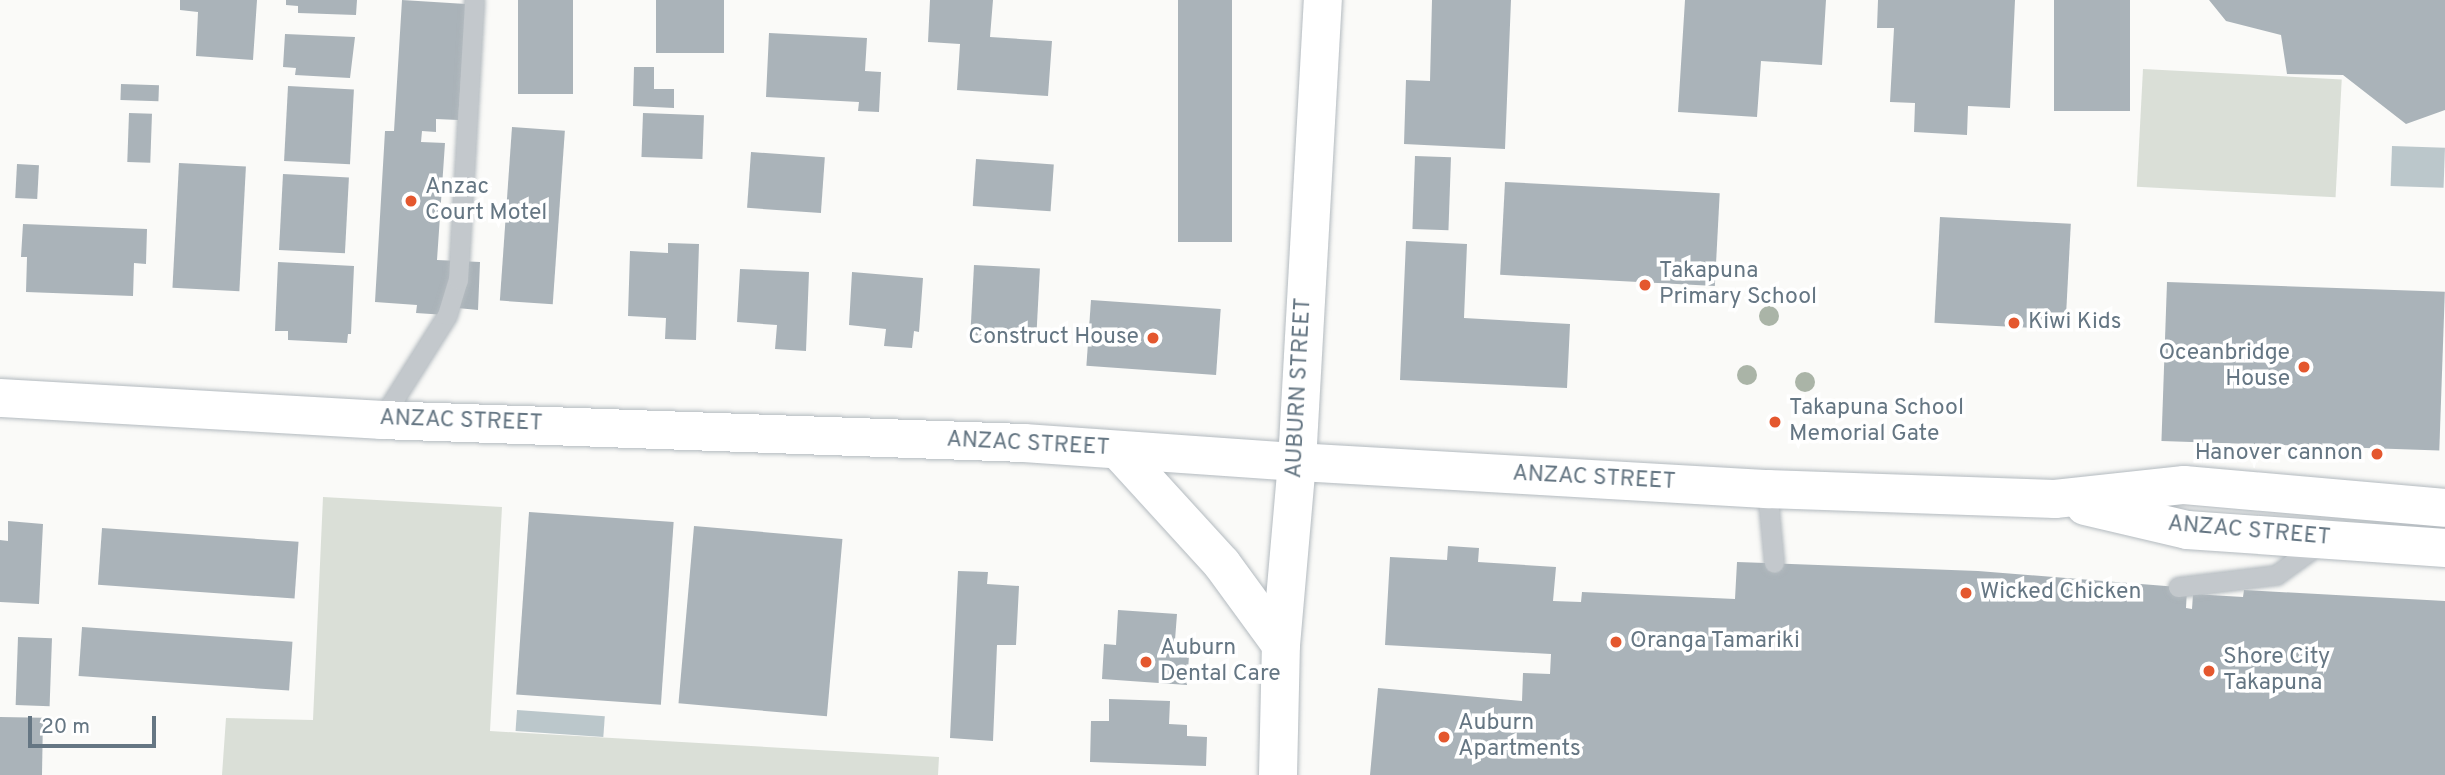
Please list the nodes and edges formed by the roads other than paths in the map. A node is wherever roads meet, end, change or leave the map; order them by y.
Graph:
1 (474, 0) edge
2 (1323, 0) edge
3 (0, 398) edge
4 (382, 420) junction
5 (1118, 450) junction
6 (1297, 462) junction
7 (1767, 489) junction
8 (2055, 499) junction
9 (2445, 508) edge
10 (2325, 539) junction
11 (2445, 548) edge
12 (1774, 563) dead end
13 (2178, 587) dead end
14 (1281, 646) junction
15 (1278, 775) edge

1 - 4 lane
2 - 6 main road, AUBURN STREET
3 - 4 main road, ANZAC STREET
4 - 5 main road, ANZAC STREET
5 - 6 main road, ANZAC STREET
5 - 14 main road
6 - 7 main road, ANZAC STREET
6 - 14 main road, AUBURN STREET
7 - 8 main road, ANZAC STREET
7 - 12 lane
8 - 9 main road, ANZAC STREET
8 - 10 main road, ANZAC STREET
10 - 11 main road, ANZAC STREET
10 - 13 lane
14 - 15 main road, AUBURN STREET

